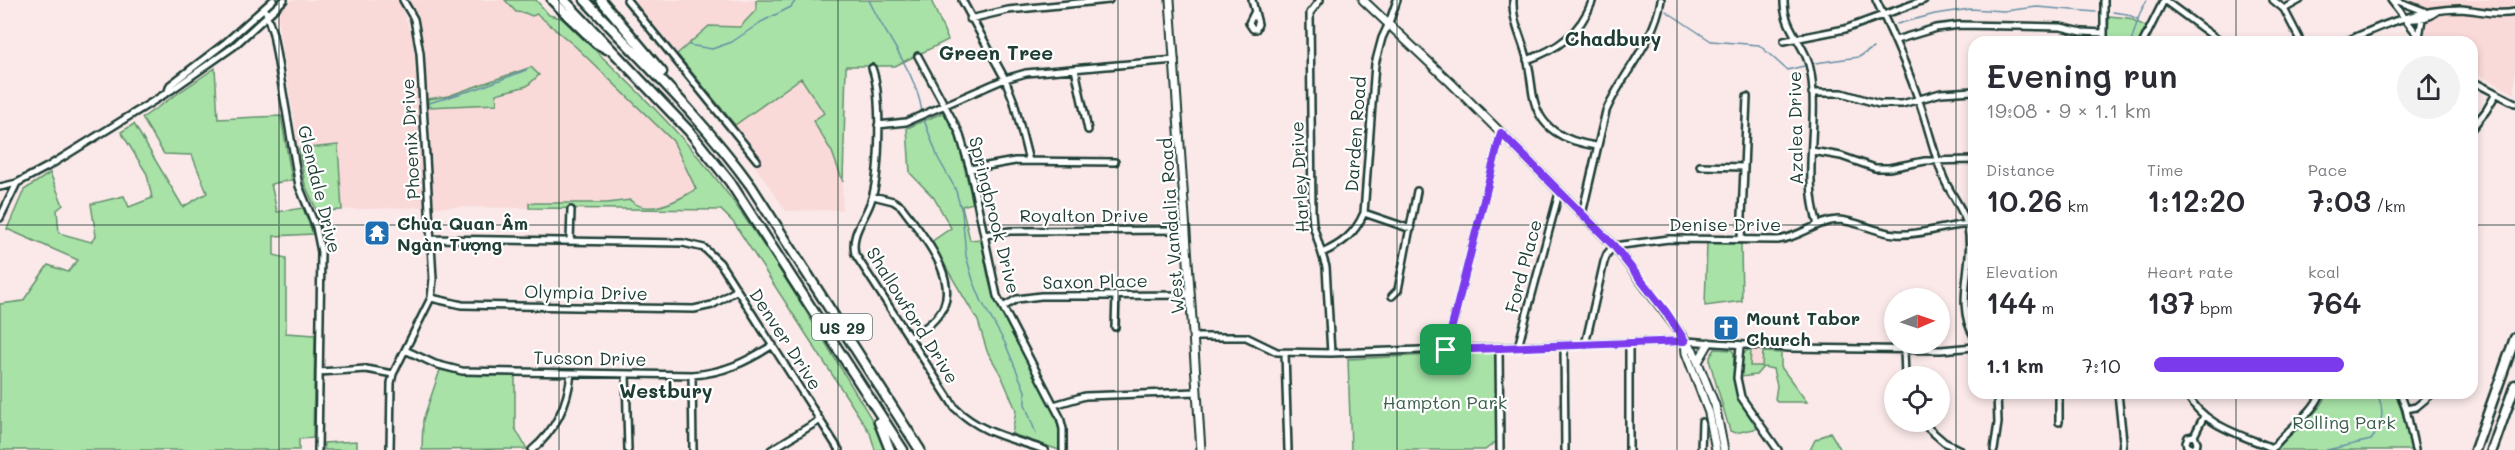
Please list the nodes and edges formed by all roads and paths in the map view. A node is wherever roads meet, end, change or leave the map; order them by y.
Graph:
1 (273, 0) edge
2 (284, 0) edge
3 (403, 0) edge
4 (552, 0) edge
5 (564, 0) edge
6 (585, 0) edge
7 (602, 0) edge
8 (627, 0) edge
9 (962, 0) edge
10 (1109, 0) edge
11 (1170, 0) edge
12 (1252, 0) edge
13 (1320, 0) edge
14 (1363, 0) edge
15 (1396, 0) edge
16 (1513, 0) edge
17 (1661, 0) edge
18 (1784, 0) edge
19 (1876, 0) edge
20 (1924, 0) edge
21 (2104, 0) edge
22 (2164, 0) edge
23 (2273, 0) edge
24 (2300, 0) edge
25 (2393, 0) edge
26 (1081, 1) edge
27 (1592, 2) dead end
28 (265, 9) junction
29 (2284, 9) junction
30 (2425, 12) junction
31 (2436, 12) junction
32 (2515, 12) edge
33 (1254, 13) dead end
34 (1883, 15) junction
35 (267, 16) junction
36 (2422, 18) junction
37 (970, 19) junction
38 (2404, 19) junction
39 (1389, 23) junction
40 (2104, 33) joint
41 (2146, 36) edge
42 (2213, 36) edge
43 (2298, 36) edge
44 (2360, 36) edge
45 (2418, 36) edge
46 (2421, 36) edge
47 (1796, 40) junction
48 (1896, 40) junction
49 (1784, 41) dead end
50 (614, 52) junction
51 (918, 56) dead end
52 (1174, 60) junction
53 (1527, 60) junction
54 (872, 68) dead end
55 (1075, 69) junction
56 (1005, 79) junction
57 (2478, 84) edge
58 (168, 91) junction
59 (1968, 91) edge
60 (1812, 93) junction
61 (2496, 94) junction
62 (1747, 97) dead end
63 (681, 99) junction
64 (1919, 100) junction
65 (2515, 103) edge
66 (946, 106) junction
67 (2478, 121) edge
68 (878, 125) junction
69 (1088, 130) dead end
70 (1501, 133) junction
71 (1596, 146) junction
72 (1812, 151) junction
73 (757, 160) dead end
74 (1938, 160) junction
75 (1968, 160) edge
76 (1029, 161) junction
77 (1115, 162) dead end
78 (1700, 166) dead end
79 (1744, 167) junction
80 (970, 169) junction
81 (17, 183) junction
82 (0, 187) edge
83 (1417, 191) dead end
84 (1559, 193) junction
85 (873, 196) junction
86 (570, 210) dead end
87 (1364, 213) junction
88 (1581, 214) junction
89 (0, 218) edge
90 (1968, 219) edge
91 (1968, 224) edge
92 (1818, 225) junction
93 (1411, 229) junction
94 (1184, 230) junction
95 (984, 235) junction
96 (430, 239) junction
97 (1741, 240) junction
98 (570, 242) junction
99 (1614, 246) junction
100 (1322, 253) junction
101 (1968, 275) edge
102 (737, 290) junction
103 (1190, 295) junction
104 (1116, 296) junction
105 (1392, 296) dead end
106 (431, 297) junction
107 (1003, 307) junction
108 (1968, 325) edge
109 (1115, 327) dead end
110 (1195, 337) junction
111 (909, 338) junction
112 (2515, 338) edge
113 (1685, 341) junction
114 (1629, 343) junction
115 (1709, 343) junction
116 (773, 345) junction
117 (1564, 345) junction
118 (1585, 345) junction
119 (1740, 346) junction
120 (1518, 347) junction
121 (1968, 347) edge
122 (1499, 348) junction
123 (1950, 348) edge
124 (405, 350) junction
125 (1446, 350) junction
126 (1884, 350) edge
127 (1285, 353) junction
128 (1331, 353) junction
129 (1699, 360) junction
130 (853, 371) junction
131 (319, 372) junction
132 (571, 373) junction
133 (393, 374) junction
134 (626, 374) junction
135 (692, 375) junction
136 (2515, 385) edge
137 (1197, 392) junction
138 (1997, 399) edge
139 (2059, 399) edge
140 (2119, 399) edge
141 (2190, 399) edge
142 (2318, 399) edge
143 (2402, 399) edge
144 (2426, 399) edge
145 (1054, 405) junction
146 (2406, 409) junction
147 (2204, 416) junction
148 (820, 420) junction
149 (1702, 422) dead end
150 (2059, 422) dead end
151 (1932, 432) edge
152 (2194, 436) dead end
153 (914, 440) junction
154 (1944, 442) junction
155 (540, 443) junction
156 (545, 449) edge
157 (2272, 449) edge
158 (318, 450) edge
159 (390, 450) edge
160 (532, 450) edge
161 (628, 450) edge
162 (693, 450) edge
163 (771, 450) edge
164 (839, 450) edge
165 (890, 450) edge
166 (903, 450) edge
167 (920, 450) edge
168 (928, 450) edge
169 (1045, 450) edge
170 (1063, 450) edge
171 (1201, 450) edge
172 (1288, 450) edge
173 (1500, 450) edge
174 (1564, 450) edge
175 (1629, 450) edge
176 (1701, 450) edge
177 (1716, 450) edge
178 (1724, 450) edge
179 (1778, 450) edge
180 (1939, 450) edge
181 (1960, 450) edge
182 (1994, 450) edge
183 (2122, 450) edge
184 (2415, 450) edge
185 (2475, 450) edge
186 (2492, 450) edge

1 - 28 street
2 - 35 street
3 - 96 street, Phoenix Drive
4 - 50 highway
5 - 50 highway, US 29
6 - 63 highway, US 29
7 - 63 highway
8 - 73 street
9 - 37 street
10 - 26 street
11 - 52 main road, West Vandalia Road
12 - 33 street
13 - 100 street, Harley Drive
14 - 39 main road
15 - 39 street, Darden Road
16 - 53 street
17 - 71 street
18 - 47 street, Azalea Drive
19 - 34 street
20 - 34 street
21 - 40 street
22 - 41 street
22 - 42 street
23 - 29 street
24 - 29 street
25 - 30 street
25 - 38 street
26 - 37 street
27 - 53 street
28 - 35 street, Glendale Drive
28 - 58 street
29 - 43 street
30 - 31 street
30 - 38 street
31 - 32 street
31 - 36 street
34 - 47 street
34 - 48 street
35 - 58 street
35 - 131 street, Glendale Drive
36 - 38 street
36 - 46 street
37 - 56 street
38 - 44 street
38 - 45 street
39 - 70 main road
39 - 87 street, Darden Road
40 - 48 street
47 - 49 street
47 - 60 street, Azalea Drive
48 - 64 street
50 - 130 highway, US 29
51 - 66 street, Springbrook Drive
52 - 55 street
52 - 94 main road, West Vandalia Road
53 - 71 street
54 - 68 street, Shallowford Drive
55 - 56 street
55 - 69 street
56 - 66 street
56 - 76 street
57 - 61 street
58 - 81 street
59 - 64 street
60 - 64 street
60 - 72 street, Azalea Drive
61 - 65 street
61 - 67 street
62 - 79 street
63 - 153 highway, US 29
64 - 74 street
66 - 68 street
66 - 80 street, Springbrook Drive
68 - 85 street, Shallowford Drive
70 - 84 main road
70 - 125 street
71 - 88 street
72 - 74 street
72 - 92 street, Azalea Drive
74 - 75 street
74 - 90 street
76 - 77 street
76 - 80 street
78 - 79 street
79 - 97 street
80 - 95 street, Springbrook Drive
81 - 82 street
81 - 89 street
83 - 93 street
84 - 88 main road
84 - 120 street, Ford Place
85 - 111 street, Shallowford Drive
85 - 111 street
86 - 98 street
87 - 93 street
87 - 100 street, Darden Road
88 - 99 main road
91 - 92 street, Denise Drive
92 - 97 street, Denise Drive
93 - 105 street
94 - 95 street, Royalton Drive
94 - 103 main road, West Vandalia Road
95 - 107 street, Springbrook Drive
96 - 98 street
96 - 106 street, Phoenix Drive
97 - 99 street, Denise Drive
98 - 102 street, Denver Drive
99 - 113 main road
99 - 118 street
100 - 128 street, Harley Drive
101 - 108 street
102 - 106 street, Olympia Drive
102 - 116 street, Denver Drive
103 - 104 street, Saxon Place
103 - 110 main road, West Vandalia Road
104 - 107 street, Saxon Place
104 - 109 street
106 - 124 street, Phoenix Drive
107 - 145 street, Springbrook Drive
110 - 127 street
110 - 137 main road, West Vandalia Road
111 - 169 street, Shallowford Drive
112 - 185 highway
113 - 114 street
113 - 115 street
113 - 129 main road
113 - 177 main road
114 - 118 street
114 - 175 street
115 - 119 street
115 - 129 main road
116 - 135 street, Tucson Drive
116 - 148 street, Denver Drive
117 - 118 street
117 - 120 street
117 - 174 street
119 - 126 street
119 - 179 street
120 - 122 street
121 - 123 street
122 - 125 street
122 - 173 street
124 - 132 street, Tucson Drive
124 - 133 street, Phoenix Drive
125 - 128 street
127 - 128 street
127 - 172 street
129 - 178 main road
130 - 165 highway
130 - 166 highway, US 29
131 - 133 street
131 - 158 street, Glendale Drive
132 - 134 street, Tucson Drive
132 - 155 street
133 - 159 street, Phoenix Drive
134 - 135 street, Tucson Drive
134 - 161 street
135 - 162 street
136 - 186 highway
137 - 145 street
137 - 171 main road, West Vandalia Road
138 - 182 street
139 - 150 street
140 - 183 street
141 - 147 street
142 - 157 street
143 - 146 street
144 - 146 street
145 - 170 street, Springbrook Drive
146 - 184 street
147 - 152 street
147 - 157 street
148 - 163 street
148 - 164 street, Denver Drive
149 - 176 street
151 - 154 street
153 - 167 highway, US 29
153 - 168 highway
154 - 180 street
154 - 181 street
155 - 156 street
155 - 160 street

